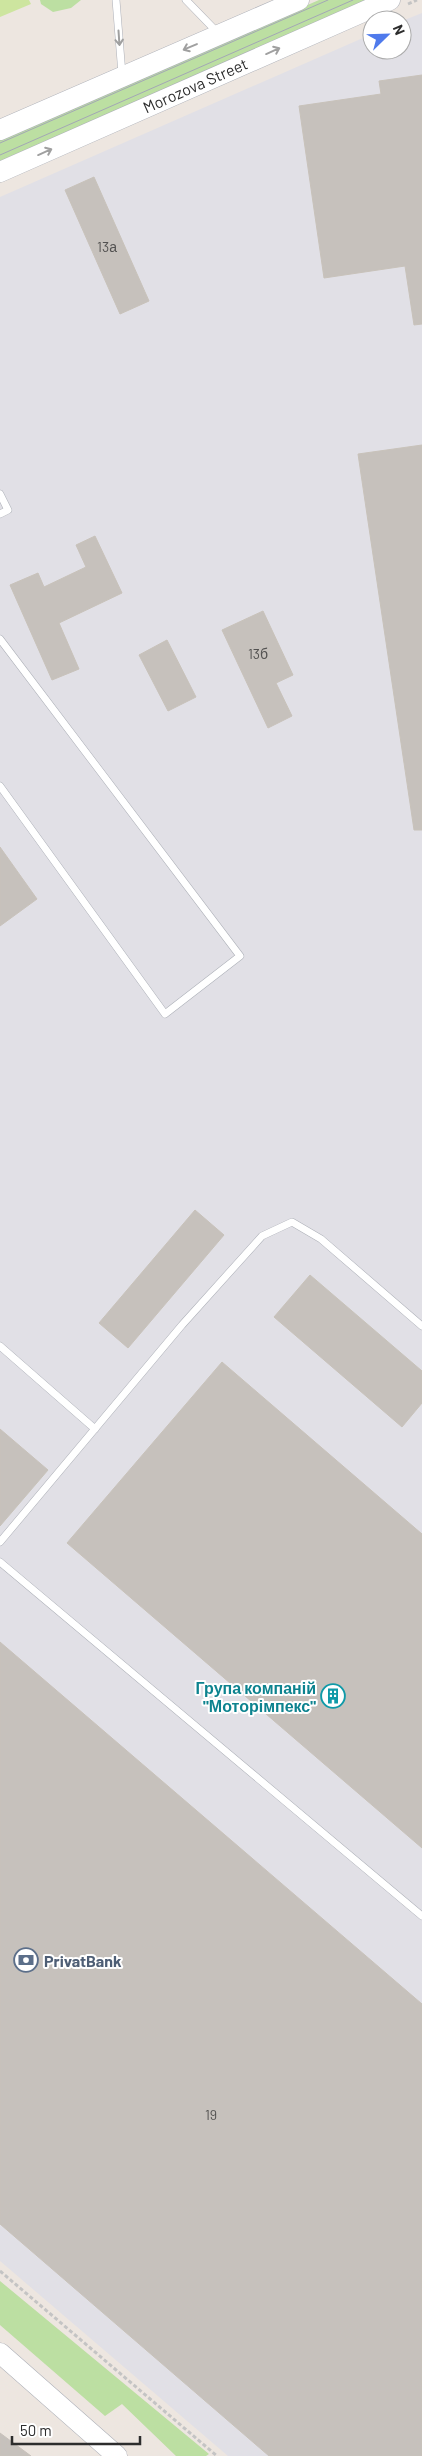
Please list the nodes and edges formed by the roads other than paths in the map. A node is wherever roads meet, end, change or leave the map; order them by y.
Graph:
1 (116, 0) edge
2 (186, 0) edge
3 (298, 0) edge
4 (390, 0) edge
5 (219, 34) junction
6 (122, 76) junction
7 (0, 130) edge
8 (0, 172) edge
9 (0, 494) edge
10 (0, 514) edge
11 (0, 639) edge
12 (0, 786) edge
13 (422, 1326) edge
14 (0, 1346) edge
15 (95, 1429) junction
16 (0, 1542) edge
17 (0, 1562) edge
18 (422, 1916) edge
19 (0, 2354) edge
20 (117, 2456) edge

1 -> 6 lane
2 - 5 lane
3 - 5 main road
8 -> 4 main road, Morozova Street
5 -> 6 main road
6 - 7 main road
9 - 10 lane
11 - 12 lane
13 - 15 lane
14 - 15 lane
15 - 16 lane
17 - 18 lane
19 - 20 main road

